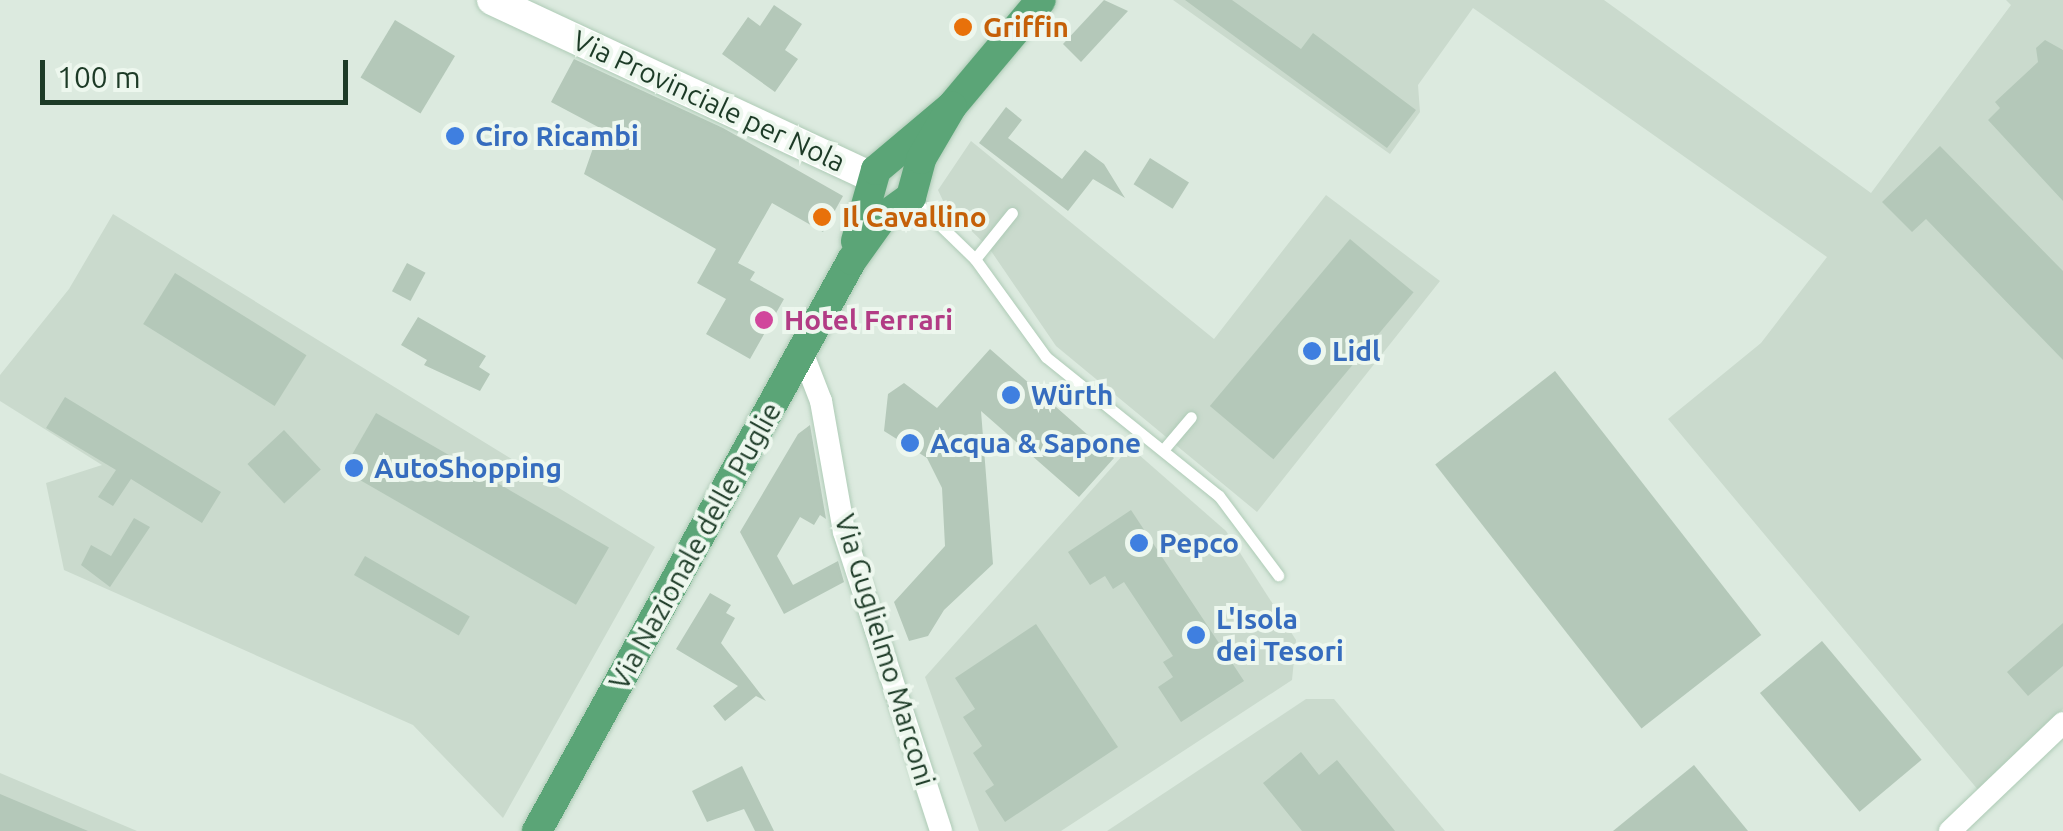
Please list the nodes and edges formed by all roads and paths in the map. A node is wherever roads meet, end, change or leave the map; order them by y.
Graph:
1 (492, 0) edge
2 (1040, 0) edge
3 (952, 106) junction
4 (874, 177) junction
5 (909, 196) junction
6 (1012, 213) dead end
7 (975, 259) junction
8 (852, 260) junction
9 (802, 352) junction
10 (1191, 417) dead end
11 (1164, 450) junction
12 (1278, 575) dead end
13 (2063, 723) edge
14 (537, 831) edge
15 (942, 831) edge
16 (1950, 831) edge

1 - 4 street, Via Provinciale per Nola
2 - 3 main road, Via Nazionale delle Puglie
3 - 4 main road, Via Nazionale delle Puglie
3 - 5 main road, Via Nazionale delle Puglie
4 - 5 main road
4 - 8 main road, Via Nazionale delle Puglie
5 - 7 lane
5 - 8 main road, Via Nazionale delle Puglie
6 - 7 lane
7 - 11 lane
8 - 9 main road, Via Nazionale delle Puglie
9 - 14 main road, Via Nazionale delle Puglie
9 - 15 street, Via Guglielmo Marconi
10 - 11 lane
11 - 12 lane
13 - 16 street

